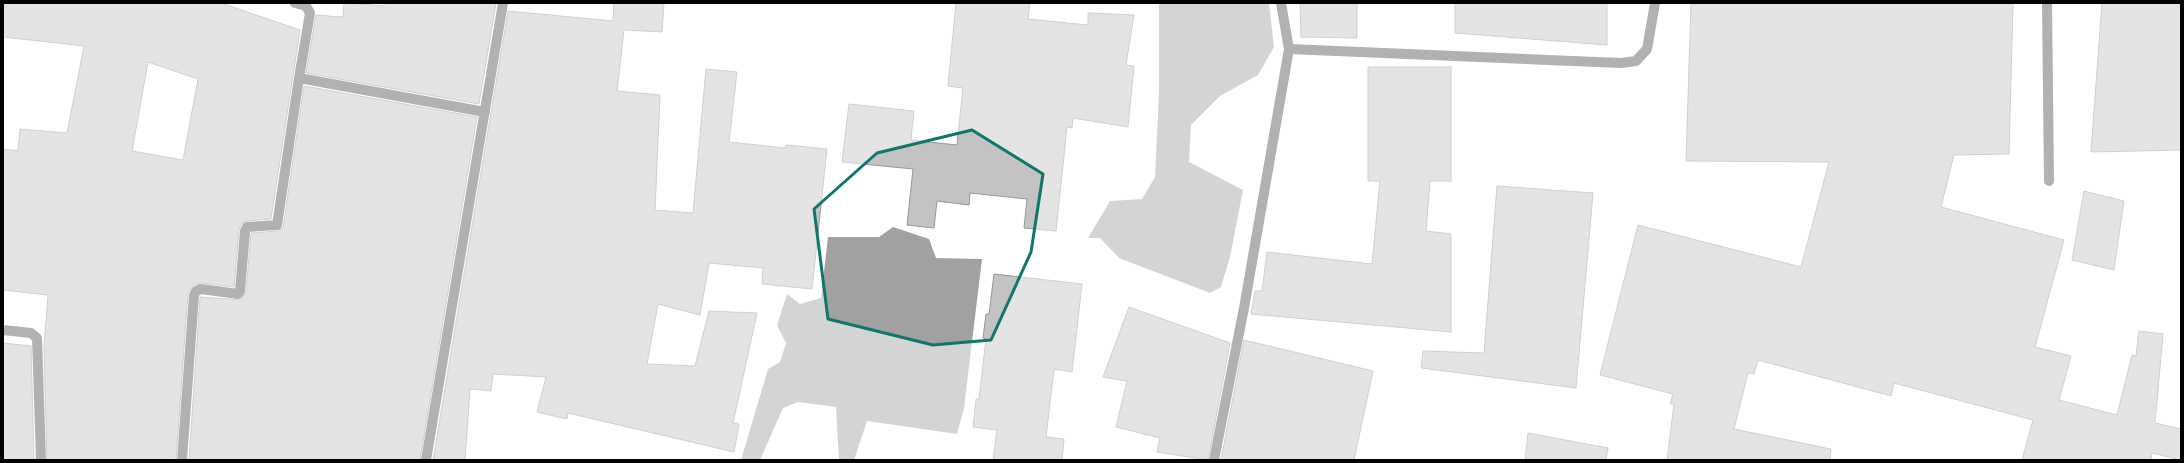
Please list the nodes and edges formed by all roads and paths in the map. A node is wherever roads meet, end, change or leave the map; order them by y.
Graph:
1 (295, 3) edge
2 (503, 3) edge
3 (1281, 3) edge
4 (1655, 3) edge
5 (2047, 3) edge
6 (1288, 49) junction
7 (299, 78) junction
8 (485, 112) junction
9 (2049, 182) dead end
10 (3, 330) edge
11 (41, 460) edge
12 (182, 460) edge
13 (426, 460) edge
14 (1214, 460) edge

1 - 7 street
2 - 8 street
3 - 6 street
4 - 6 street
5 - 9 street
6 - 14 street
7 - 8 street
7 - 12 street
8 - 13 street
10 - 11 street

